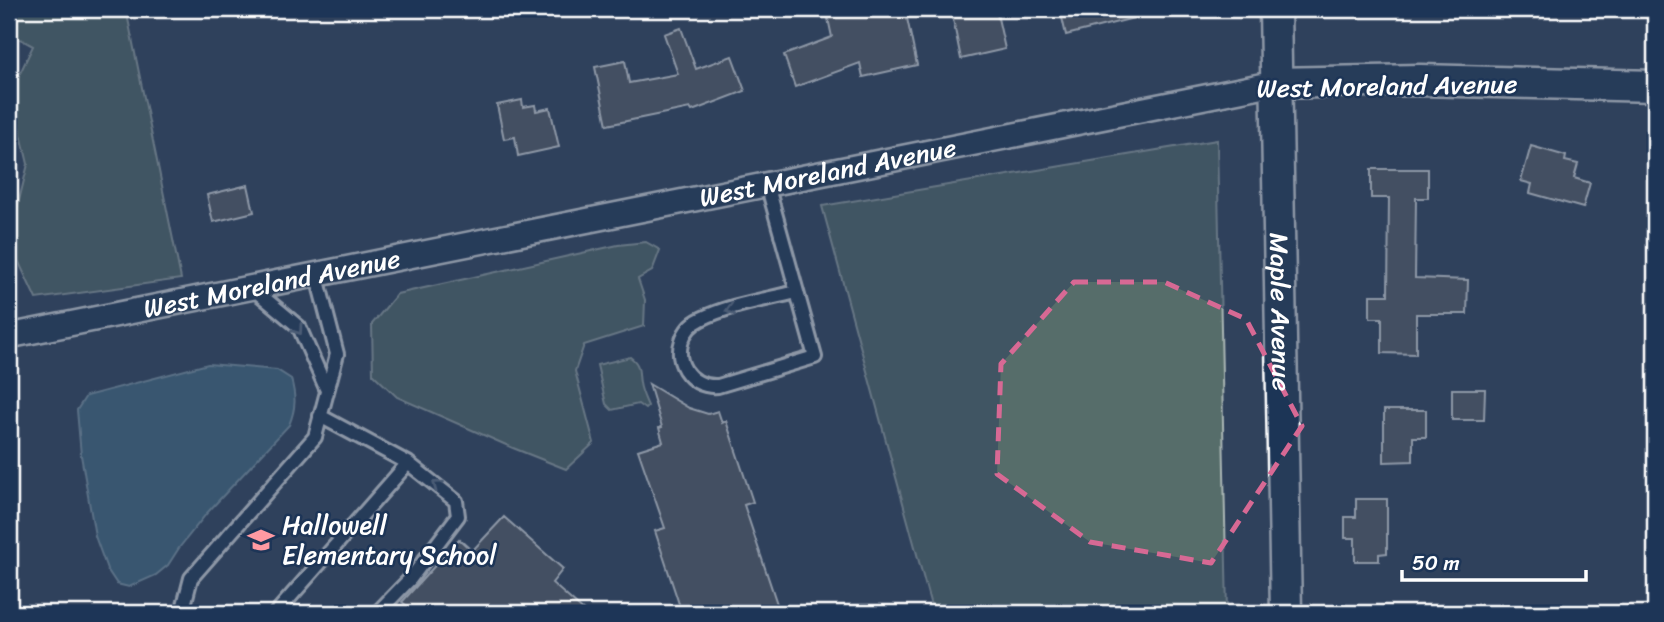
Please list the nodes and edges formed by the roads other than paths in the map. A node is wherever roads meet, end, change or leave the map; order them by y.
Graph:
1 (1275, 9) edge
2 (1275, 83) junction
3 (1655, 86) edge
4 (767, 184) junction
5 (316, 274) junction
6 (251, 287) junction
7 (796, 292) junction
8 (9, 336) edge
9 (326, 388) junction
10 (320, 416) junction
11 (408, 463) junction
12 (181, 613) edge
13 (276, 613) edge
14 (377, 613) edge
15 (1286, 613) edge

1 - 2 street, Maple Avenue
2 - 3 street, West Moreland Avenue
2 - 4 street, West Moreland Avenue
2 - 15 street, Maple Avenue
4 - 5 street, West Moreland Avenue
4 - 7 lane
5 - 6 street, West Moreland Avenue
5 - 9 lane
6 - 8 street, West Moreland Avenue
6 -> 9 lane
7 -> 7 lane
9 - 10 lane
10 - 11 lane
10 - 12 lane
11 - 13 lane
14 -> 11 lane

